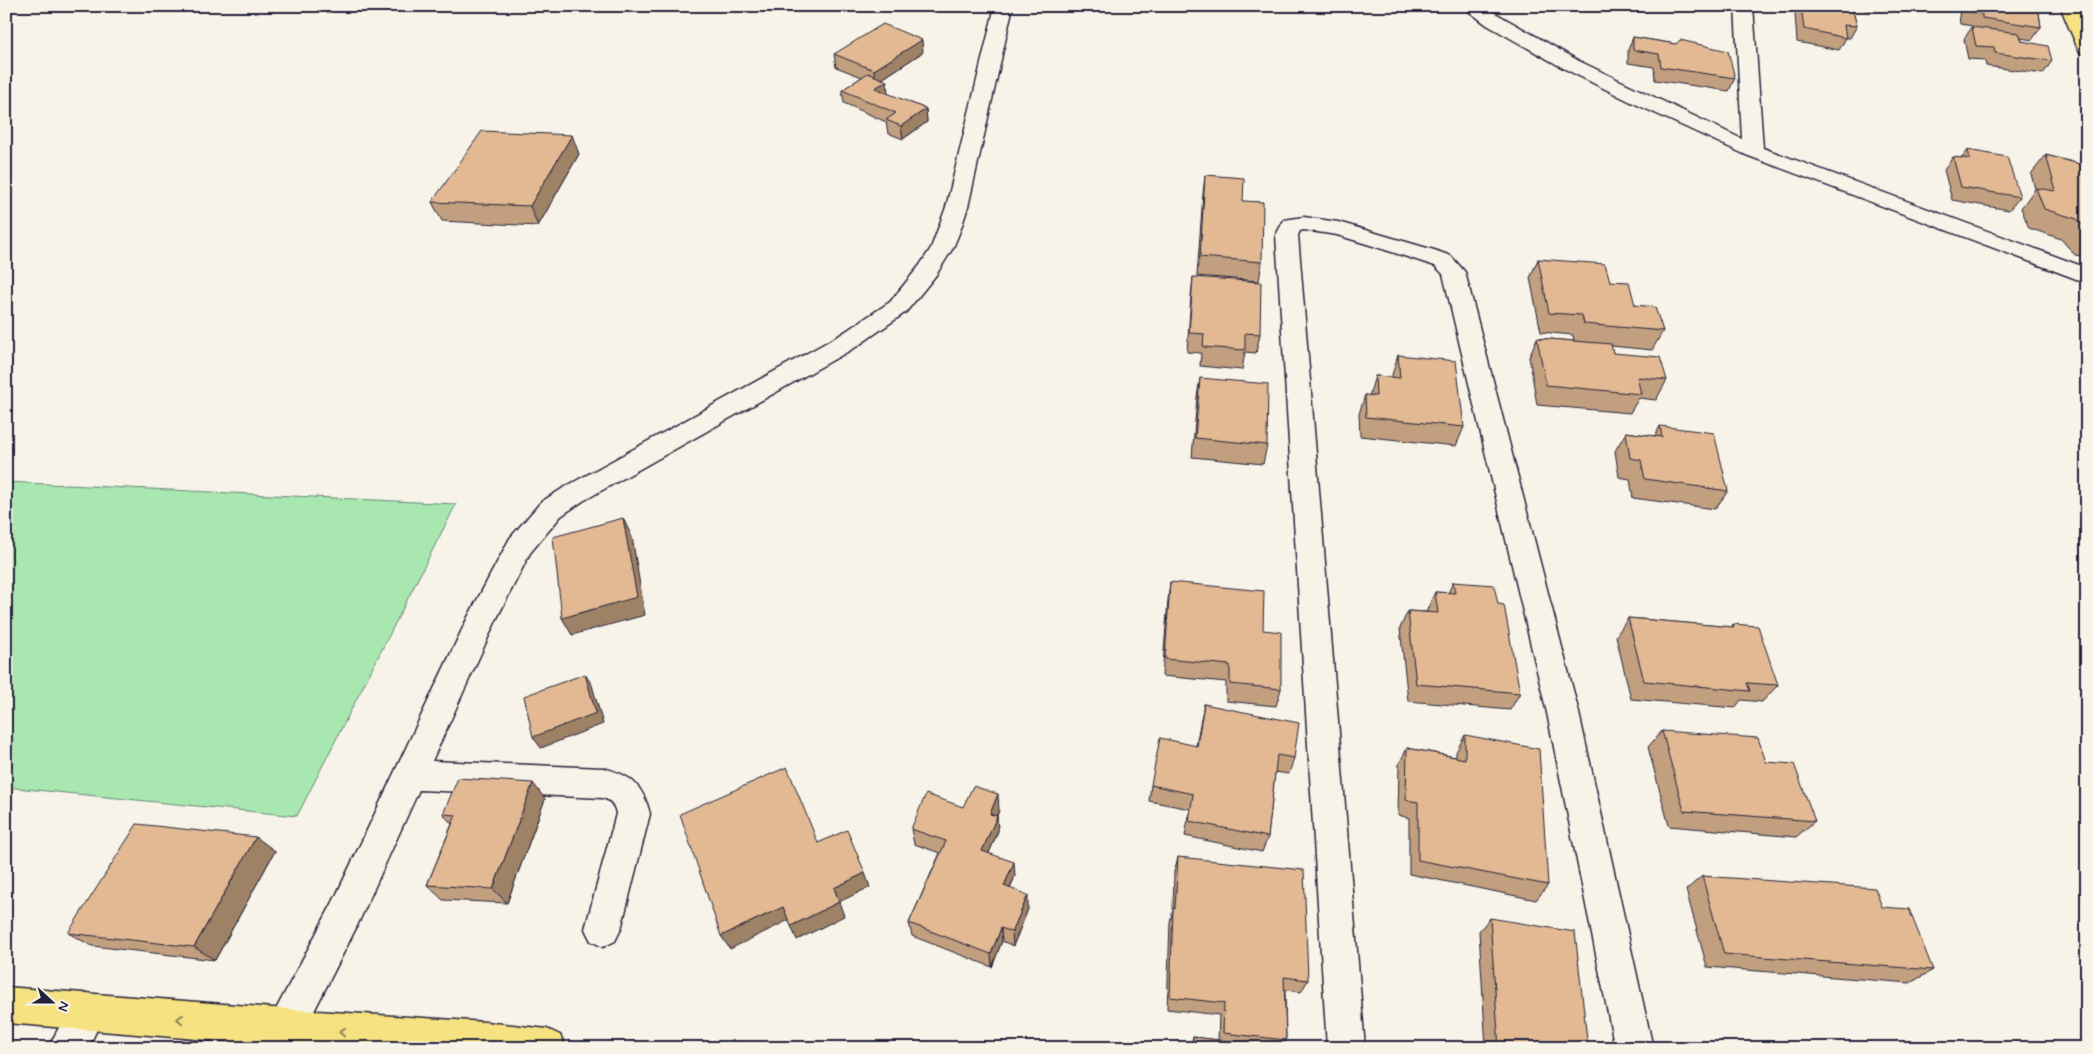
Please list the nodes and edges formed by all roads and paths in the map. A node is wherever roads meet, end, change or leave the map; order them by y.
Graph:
1 (1004, 6) edge
2 (1471, 6) edge
3 (1744, 6) edge
4 (2070, 6) edge
5 (2087, 49) edge
6 (1753, 151) junction
7 (2087, 276) edge
8 (410, 775) junction
9 (603, 929) dead end
10 (6, 1005) edge
11 (88, 1011) junction
12 (286, 1028) junction
13 (66, 1048) edge
14 (548, 1048) edge
15 (1346, 1048) edge
16 (1634, 1048) edge

1 - 8 street
2 - 6 street
3 - 6 street
4 - 5 main road
6 - 7 street
8 - 9 street
8 - 12 street
10 - 11 main road
12 -> 11 main road
11 - 13 street
14 -> 12 main road
15 - 16 street

